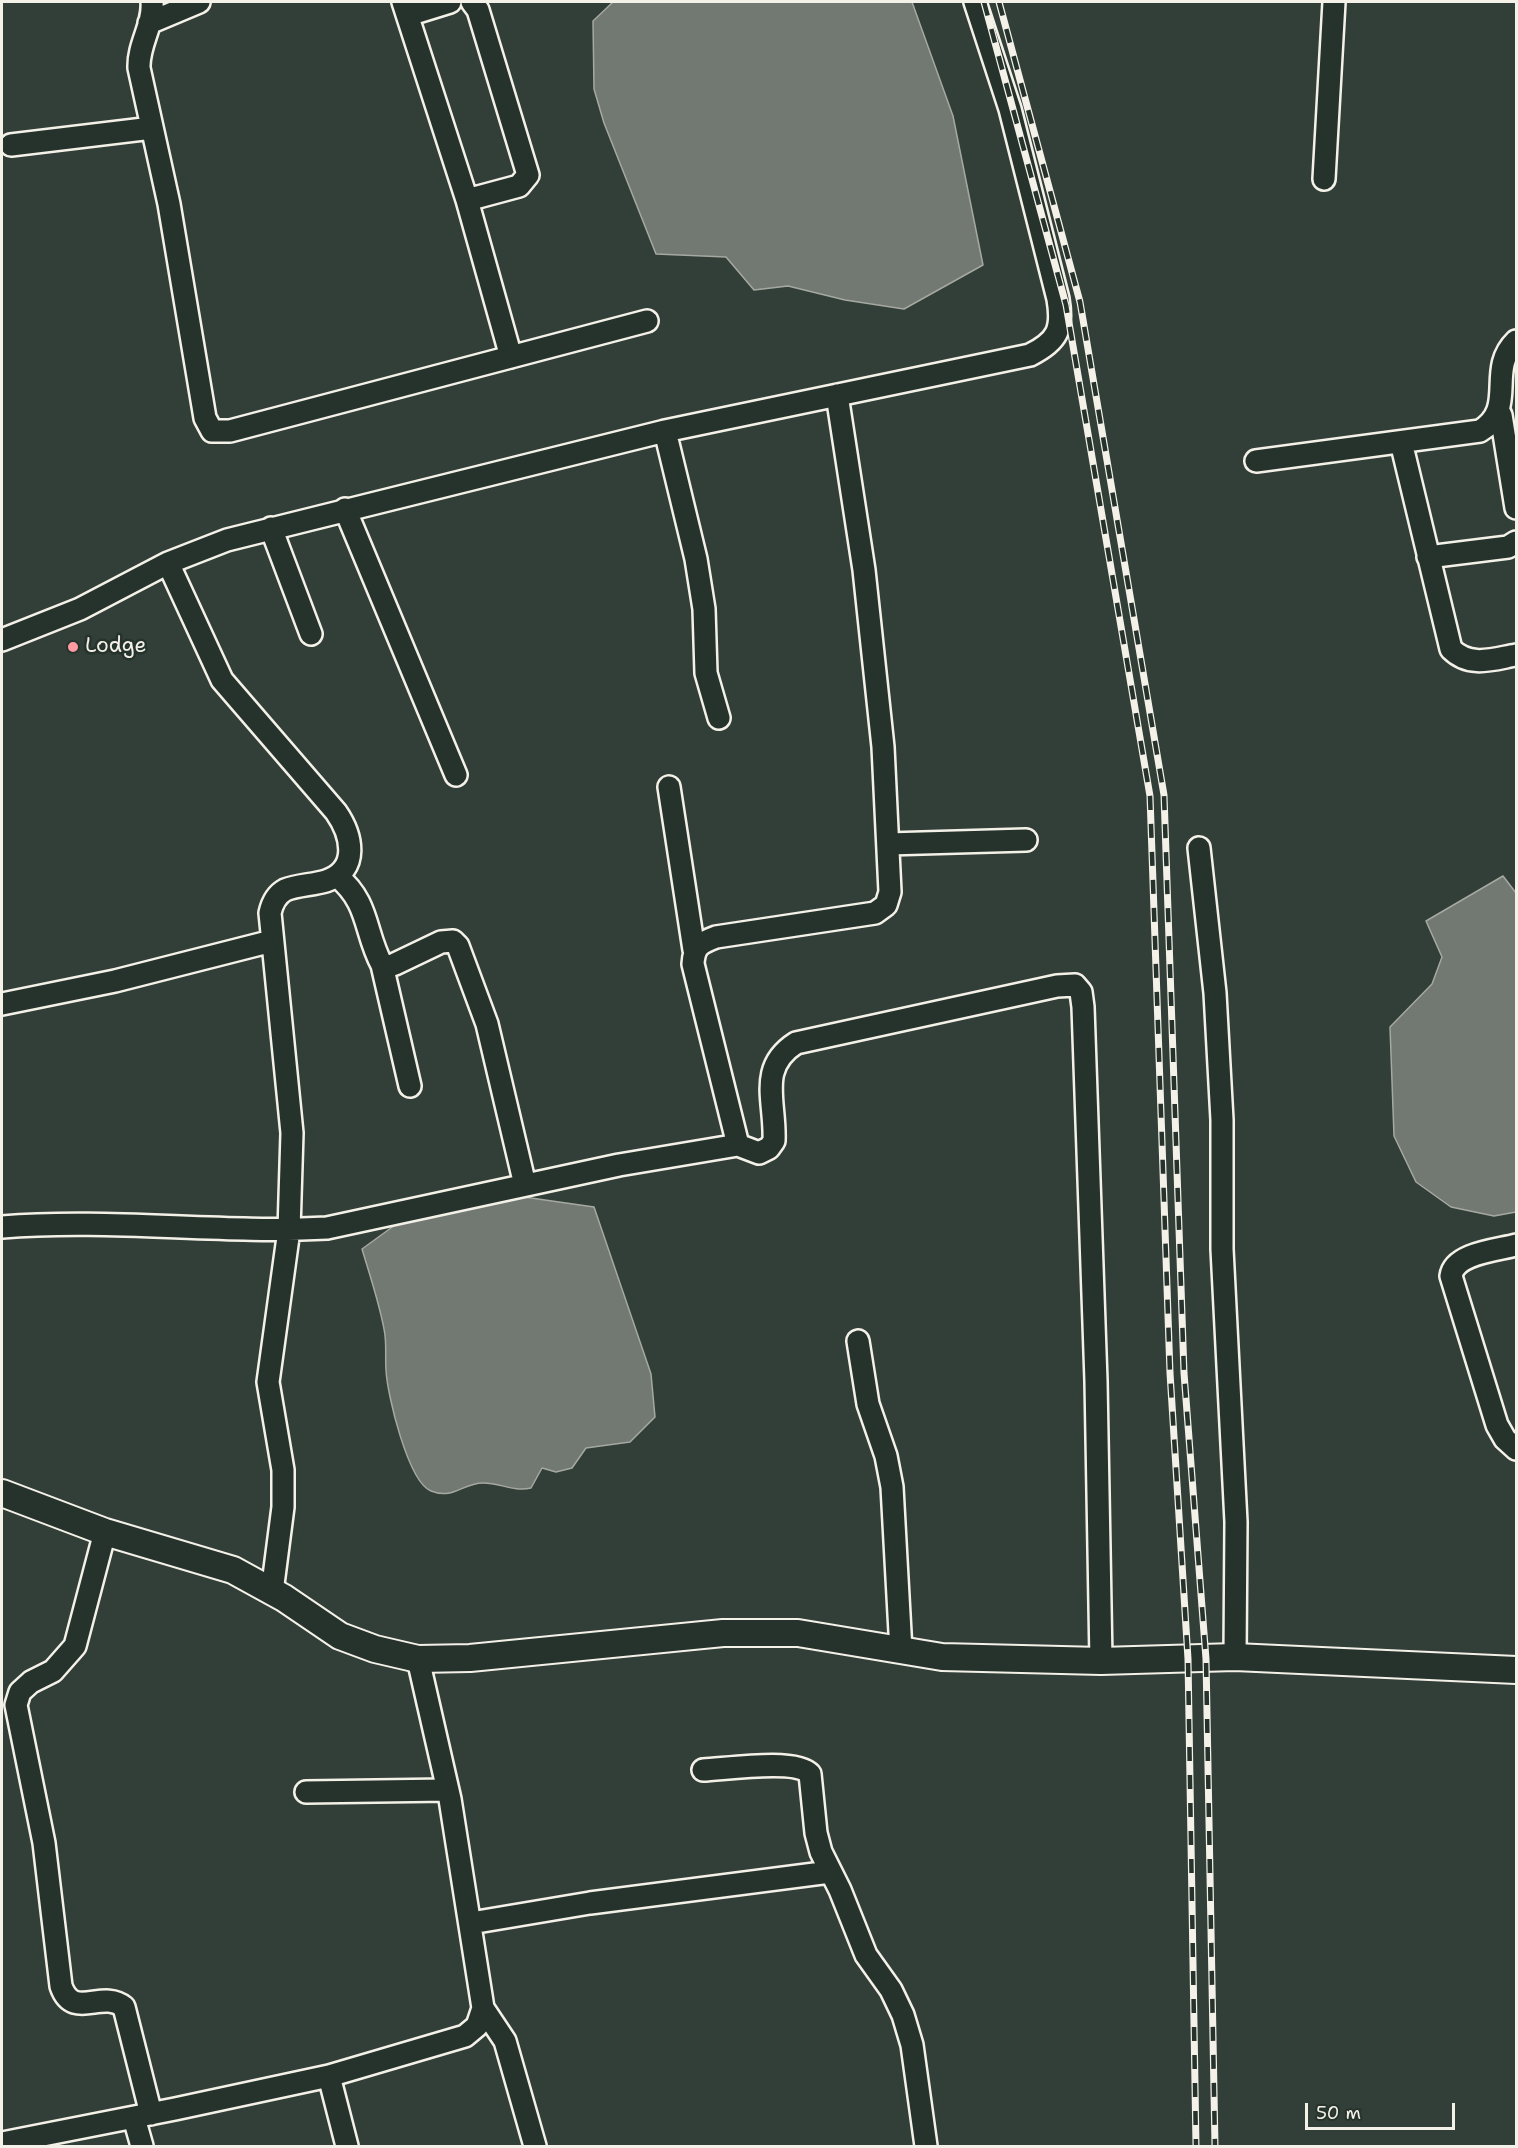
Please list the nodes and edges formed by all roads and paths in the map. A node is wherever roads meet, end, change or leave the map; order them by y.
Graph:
1 (152, 2) edge
2 (199, 2) edge
3 (450, 2) edge
4 (472, 2) edge
5 (975, 2) edge
6 (1334, 2) edge
7 (405, 8) edge
8 (149, 23) junction
9 (152, 128) junction
10 (11, 145) dead end
11 (1324, 179) dead end
12 (467, 200) junction
13 (646, 321) dead end
14 (1516, 341) edge
15 (511, 357) junction
16 (837, 395) junction
17 (1501, 415) junction
18 (665, 431) junction
19 (1401, 442) junction
20 (1256, 461) dead end
21 (1514, 478) edge
22 (1516, 508) edge
23 (345, 509) junction
24 (271, 528) junction
25 (1516, 542) edge
26 (1428, 556) junction
27 (168, 563) junction
28 (311, 634) dead end
29 (2, 640) edge
30 (1516, 655) edge
31 (719, 718) dead end
32 (456, 775) dead end
33 (669, 787) dead end
34 (1026, 840) dead end
35 (888, 844) junction
36 (1199, 848) dead end
37 (338, 876) junction
38 (272, 941) junction
39 (694, 950) junction
40 (382, 965) junction
41 (2, 1004) edge
42 (411, 1086) dead end
43 (738, 1145) junction
44 (525, 1185) junction
45 (2, 1227) edge
46 (289, 1230) junction
47 (1516, 1245) edge
48 (858, 1341) dead end
49 (1516, 1449) edge
50 (2, 1492) edge
51 (105, 1532) junction
52 (272, 1592) junction
53 (901, 1651) junction
54 (1235, 1657) junction
55 (418, 1659) junction
56 (1101, 1661) junction
57 (1516, 1670) edge
58 (703, 1770) dead end
59 (447, 1790) junction
60 (306, 1792) dead end
61 (830, 1872) junction
62 (471, 1923) junction
63 (483, 2008) junction
64 (329, 2076) junction
65 (142, 2116) junction
66 (2, 2143) edge
67 (142, 2146) edge
68 (347, 2146) edge
69 (535, 2146) edge
70 (926, 2146) edge

1 - 8 street
2 - 8 street
3 - 7 street
4 - 12 street
5 - 16 street
6 - 11 street
7 - 12 street
8 - 9 street
9 - 10 street
9 - 15 street
12 - 15 street
13 - 15 street
14 - 17 street
16 - 18 street
16 - 35 street
17 - 19 street
17 - 21 street
18 - 23 street
18 - 31 street
19 - 20 street
19 - 26 street
21 - 22 street
23 - 24 street
23 - 32 street
24 - 27 street
24 - 28 street
25 - 26 street
26 - 30 street
27 - 29 street
27 - 37 street
33 - 39 street
34 - 35 street
35 - 39 street
36 - 54 street
37 - 38 street
37 - 40 street
38 - 41 street
38 - 46 street
39 - 43 street
40 - 42 street
40 - 44 street
43 - 44 street
43 - 56 street
44 - 46 street
45 - 46 street
46 - 52 street
47 - 49 street
48 - 53 street
50 - 51 street
51 - 52 street
51 - 65 street
52 - 55 street
53 - 55 street
53 - 56 street
54 - 56 street
54 - 57 street
55 - 59 street
58 - 61 street
59 - 60 street
59 - 62 street
61 - 62 street
61 - 70 street
62 - 63 street
63 - 64 street
63 - 69 street
64 - 65 street
64 - 68 street
65 - 66 street
65 - 67 street

